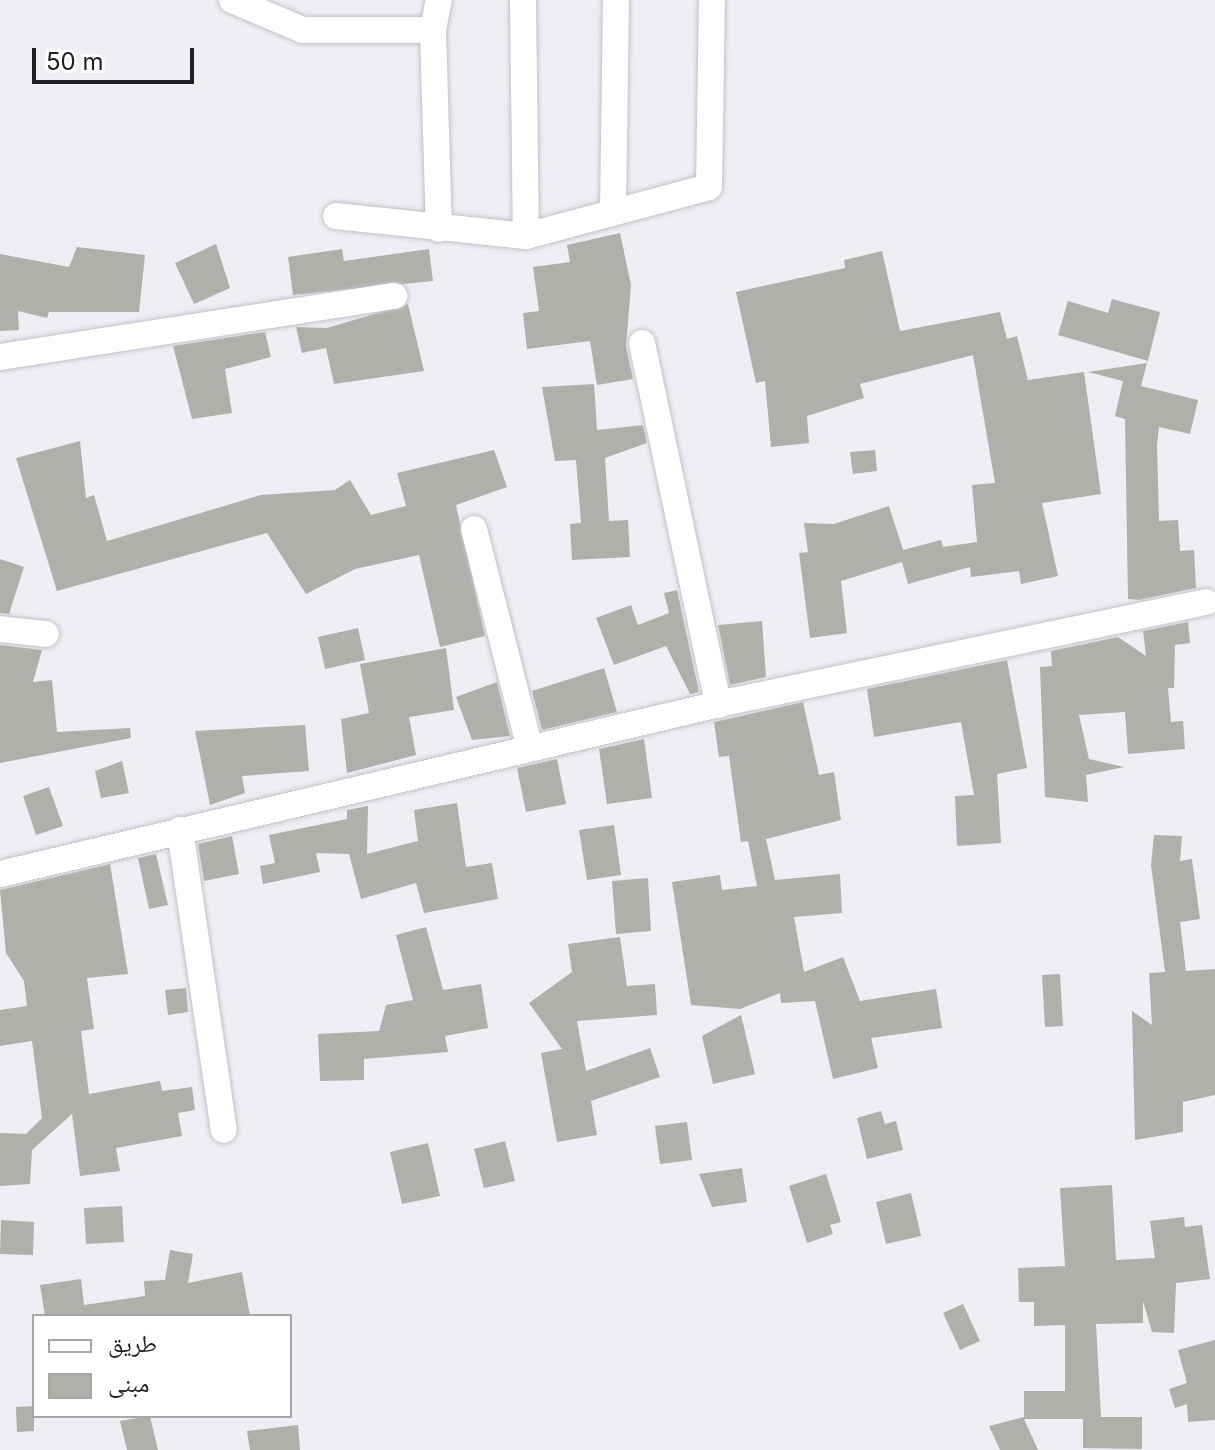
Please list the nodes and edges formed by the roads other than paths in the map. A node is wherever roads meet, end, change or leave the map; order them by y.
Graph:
1 (232, 0) edge
2 (439, 0) edge
3 (523, 0) edge
4 (616, 0) edge
5 (712, 0) edge
6 (433, 30) junction
7 (613, 212) junction
8 (336, 216) dead end
9 (439, 229) junction
10 (526, 236) junction
11 (394, 296) dead end
12 (642, 343) dead end
13 (0, 357) edge
14 (474, 529) dead end
15 (1206, 602) dead end
16 (0, 629) edge
17 (46, 634) dead end
18 (718, 705) junction
19 (530, 748) junction
20 (180, 830) junction
21 (0, 874) edge
22 (224, 1130) dead end

1 - 6 street
2 - 6 street
3 - 10 street
4 - 7 street
5 - 7 street
6 - 9 street
7 - 10 street
8 - 9 street
9 - 10 street
11 - 13 street
12 - 18 street
14 - 19 street
15 - 18 street
16 - 17 street
18 - 19 street
19 - 20 street
20 - 21 street
20 - 22 street

